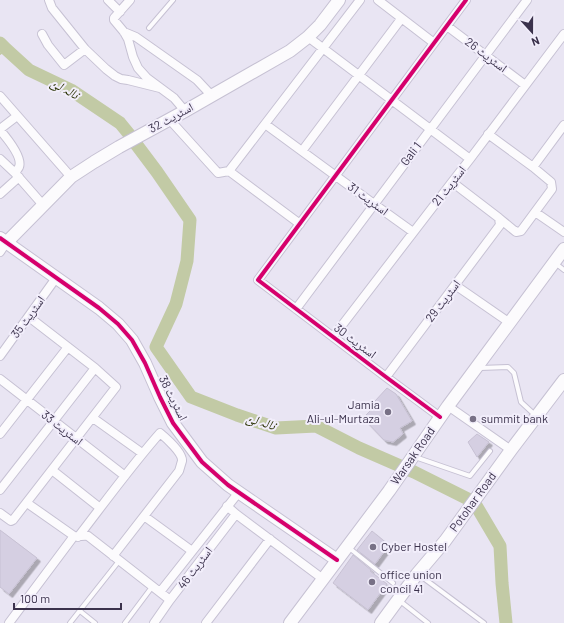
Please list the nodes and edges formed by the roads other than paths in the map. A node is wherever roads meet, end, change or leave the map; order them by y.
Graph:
1 (50, 0) edge
2 (108, 0) edge
3 (130, 0) edge
4 (173, 0) edge
5 (339, 0) edge
6 (360, 0) edge
7 (378, 0) edge
8 (466, 0) edge
9 (527, 0) edge
10 (120, 12) junction
11 (401, 19) junction
12 (447, 26) junction
13 (149, 28) dead end
14 (124, 32) junction
15 (42, 34) dead end
16 (564, 34) edge
17 (308, 37) junction
18 (434, 43) junction
19 (323, 48) junction
20 (85, 49) junction
21 (486, 55) junction
22 (358, 75) junction
23 (525, 85) junction
24 (160, 88) junction
25 (0, 96) edge
26 (212, 96) junction
27 (391, 100) junction
28 (185, 110) junction
29 (17, 116) junction
30 (169, 119) junction
31 (265, 124) junction
32 (564, 125) edge
33 (430, 129) junction
34 (0, 130) edge
35 (488, 134) junction
36 (302, 151) junction
37 (0, 159) edge
38 (470, 159) junction
39 (533, 167) junction
40 (229, 171) junction
41 (17, 175) junction
42 (336, 176) junction
43 (71, 177) junction
44 (452, 182) junction
45 (0, 194) edge
46 (374, 204) junction
47 (43, 205) junction
48 (535, 212) junction
49 (500, 222) junction
50 (300, 224) junction
51 (413, 232) junction
52 (564, 232) edge
53 (2, 244) edge
54 (564, 249) edge
55 (554, 263) junction
56 (564, 270) edge
57 (56, 278) junction
58 (455, 285) junction
59 (296, 309) junction
60 (29, 317) junction
61 (510, 323) junction
62 (333, 337) junction
63 (68, 348) junction
64 (0, 356) edge
65 (95, 368) junction
66 (476, 368) junction
67 (386, 377) junction
68 (0, 379) edge
69 (564, 380) edge
70 (27, 400) junction
71 (448, 406) junction
72 (537, 416) junction
73 (440, 417) junction
74 (93, 418) junction
75 (54, 421) junction
76 (0, 434) edge
77 (77, 439) junction
78 (511, 450) junction
79 (490, 451) dead end
80 (142, 453) junction
81 (411, 459) junction
82 (52, 470) junction
83 (125, 476) junction
84 (0, 490) edge
85 (239, 492) junction
86 (27, 503) junction
87 (227, 506) junction
88 (100, 508) junction
89 (0, 513) edge
90 (236, 514) junction
91 (144, 516) junction
92 (76, 536) junction
93 (270, 539) junction
94 (347, 547) junction
95 (192, 551) junction
96 (116, 559) junction
97 (337, 560) junction
98 (417, 574) junction
99 (323, 579) junction
100 (393, 583) dead end
101 (152, 587) junction
102 (160, 592) junction
103 (170, 600) junction
104 (398, 600) junction
105 (80, 611) junction
106 (9, 623) edge
107 (70, 623) edge
108 (96, 623) edge
109 (125, 623) edge
110 (154, 623) edge
111 (206, 623) edge
112 (290, 623) edge
113 (380, 623) edge
114 (428, 623) edge
115 (484, 623) edge

1 - 20 street
2 - 10 street
3 - 10 street
4 - 13 lane
5 - 17 street, اسٹریٹ 32
6 - 19 street
7 - 11 street
8 - 12 street
9 - 21 street, Gali 1
10 - 14 street
11 - 18 street
11 - 22 street
12 - 18 street
12 - 21 street, اسٹریٹ 26
14 - 24 street
14 - 26 street
15 - 20 street
16 - 23 street, اسٹریٹ 21
17 - 19 street
17 - 26 street, اسٹریٹ 32
18 - 27 street
19 - 22 street
19 - 31 street
20 - 24 street
21 - 23 street, اسٹریٹ 26
21 - 33 street, Gali 1
22 - 27 street
22 - 36 street
23 - 35 street, اسٹریٹ 21
24 - 28 street
25 - 29 street
26 - 28 street, اسٹریٹ 32
27 - 33 street
27 - 42 street
28 - 30 street, اسٹریٹ 32
29 - 34 street
29 - 43 street
30 - 40 street
30 - 43 street, اسٹریٹ 32
31 - 36 street, اسٹریٹ 31
31 - 40 street
32 - 39 street
33 - 38 street
33 - 46 street, Gali 1
34 - 41 street
35 - 38 street, اسٹریٹ 21
35 - 39 street
36 - 42 street, اسٹریٹ 31
37 - 41 street
38 - 44 street, اسٹریٹ 21
39 - 48 street
40 - 50 street
41 - 45 street
41 - 47 street
42 - 46 street, اسٹریٹ 31
42 - 50 street
43 - 47 street, اسٹریٹ 32
44 - 49 street
44 - 51 street, اسٹریٹ 21
46 - 51 street, اسٹریٹ 31
46 - 59 street, Gali 1
47 - 53 street, اسٹریٹ 32
48 - 49 street
48 - 52 street
49 - 58 street, اسٹریٹ 29
50 - 59 street, اسٹریٹ 30
51 - 62 street, اسٹریٹ 21
53 - 57 street, اسٹریٹ 38
54 - 55 street, Warsak Road
55 - 56 lane
55 - 61 street, Warsak Road
57 - 60 street, اسٹریٹ 35
57 - 85 street, اسٹریٹ 38
58 - 61 street
58 - 67 street, اسٹریٹ 29
59 - 62 street, اسٹریٹ 30
60 - 63 street
60 - 64 street, اسٹریٹ 35
61 - 66 street, Warsak Road
62 - 67 street, اسٹریٹ 30
63 - 65 street
63 - 70 street
65 - 74 street
65 - 75 street
66 - 71 street, Warsak Road
66 - 72 lane
67 - 73 street, اسٹریٹ 30
68 - 70 street, اسٹریٹ 33
69 - 72 street, Potohar Road
70 - 75 street, اسٹریٹ 33
70 - 76 street
71 - 73 street, Warsak Road
71 - 78 street
72 - 78 street, Potohar Road
73 - 81 street, Warsak Road
74 - 77 street
74 - 80 street
75 - 77 street, اسٹریٹ 33
75 - 84 street
77 - 82 street
77 - 83 street, اسٹریٹ 33
78 - 98 street, Potohar Road
79 - 81 lane
80 - 83 street
80 - 91 street
81 - 94 street, Warsak Road
82 - 86 street
82 - 88 street
83 - 88 street
85 - 87 street
85 - 97 street, اسٹریٹ 38
86 - 89 street
86 - 92 street
87 - 90 street
87 - 95 street
88 - 92 street
90 - 93 street
90 - 103 street, اسٹریٹ 46
91 - 95 street
91 - 96 street
92 - 96 street
92 - 106 street
93 - 99 street
93 - 111 street
94 - 97 street, Warsak Road
94 - 100 lane
95 - 102 street
96 - 101 street
96 - 105 lane
97 - 99 street, Warsak Road
98 - 104 street, Potohar Road
98 - 115 lane
99 - 112 street, Warsak Road
101 - 102 street
101 - 109 lane
102 - 103 street
103 - 110 street, اسٹریٹ 46
104 - 113 street, Potohar Road
104 - 114 lane
105 - 107 lane
105 - 108 lane

